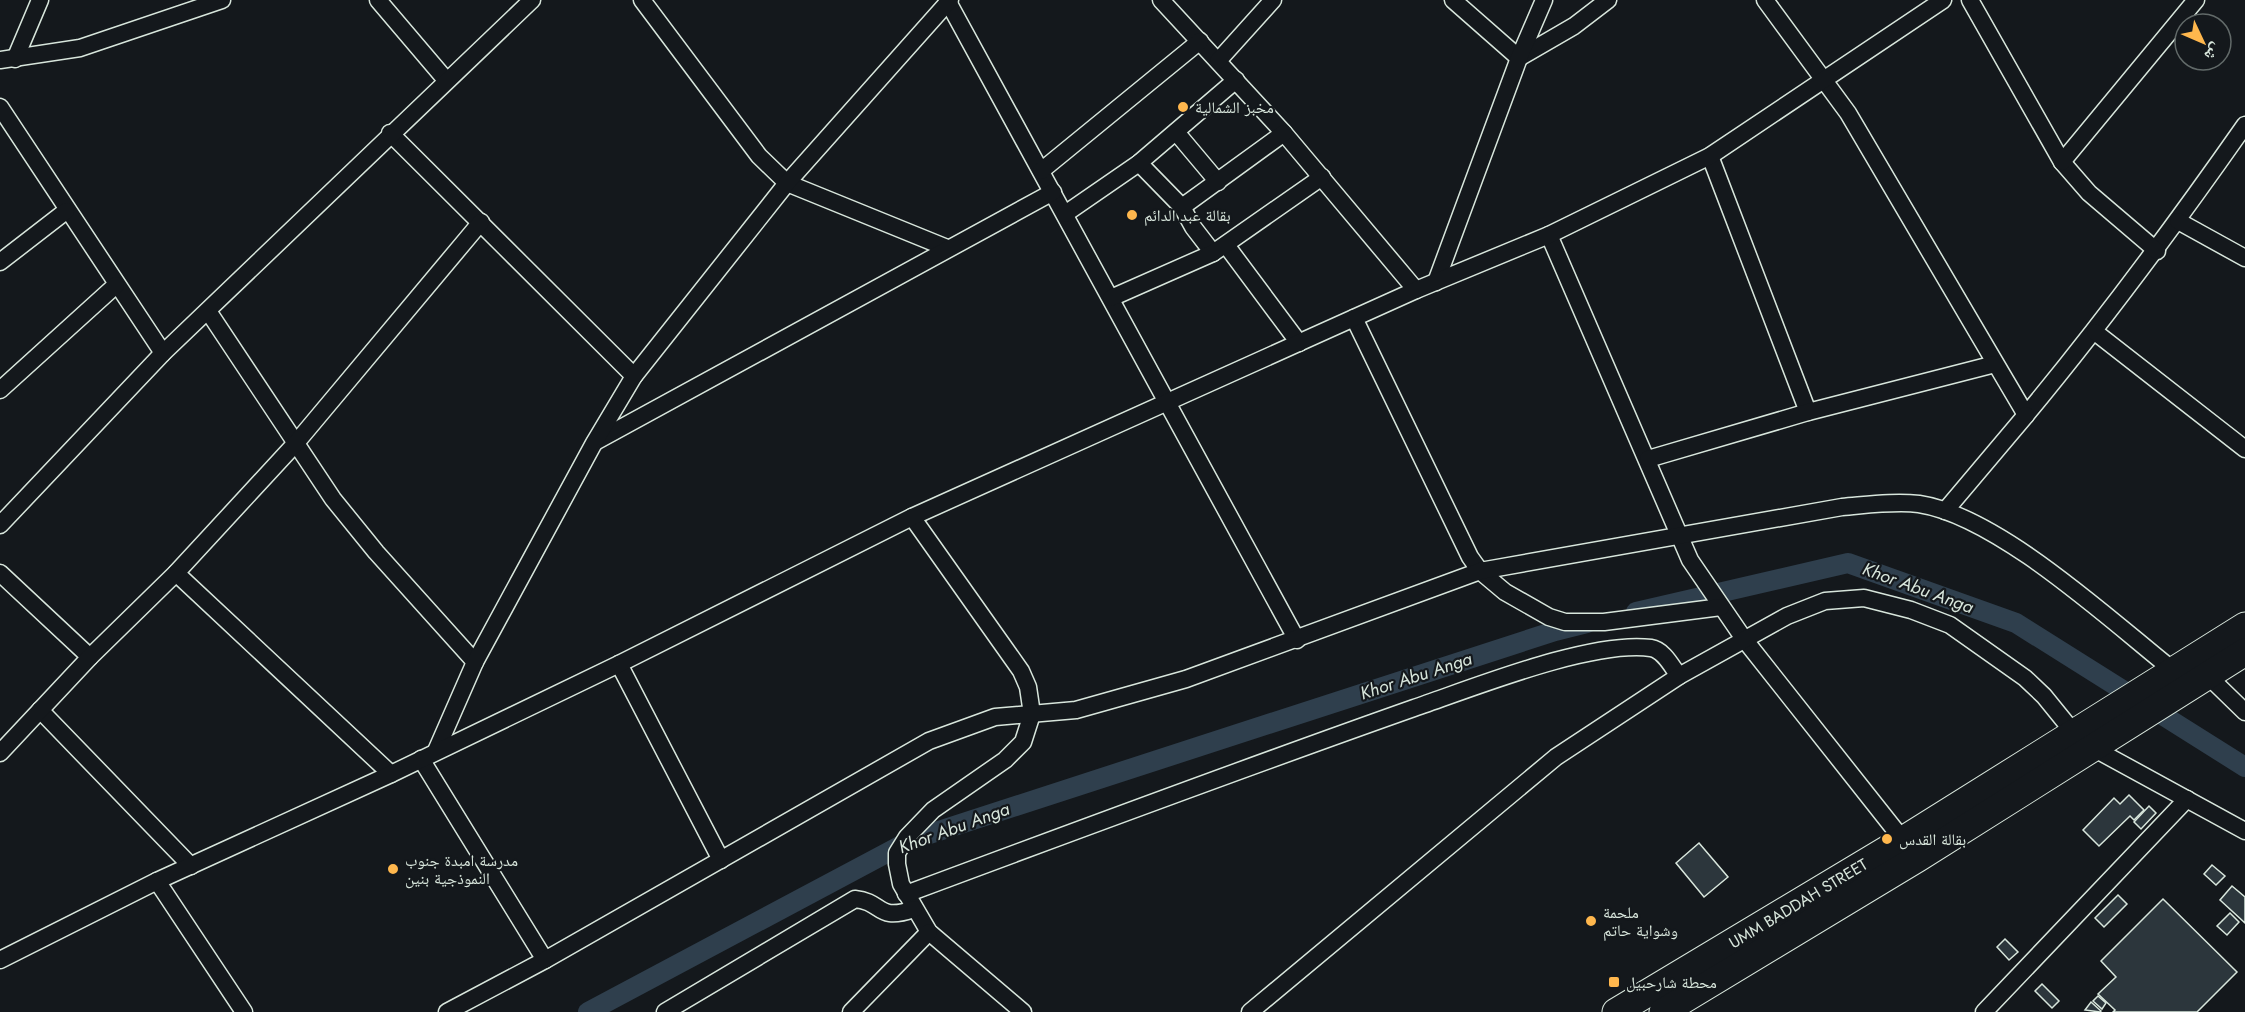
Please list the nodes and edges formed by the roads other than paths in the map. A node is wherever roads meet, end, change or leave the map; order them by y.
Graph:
1 (40, 0) edge
2 (222, 0) edge
3 (378, 0) edge
4 (532, 0) edge
5 (642, 0) edge
6 (1161, 0) edge
7 (1273, 0) edge
8 (1453, 0) edge
9 (1544, 0) edge
10 (1608, 0) edge
11 (1765, 0) edge
12 (1943, 0) edge
13 (1970, 0) edge
14 (2196, 0) edge
15 (948, 1) edge
16 (203, 3) edge
17 (1200, 41) junction
18 (1519, 58) junction
19 (8, 60) edge
20 (1218, 61) junction
21 (446, 80) junction
22 (1236, 80) junction
23 (1826, 81) junction
24 (0, 107) edge
25 (2245, 125) edge
26 (1176, 132) junction
27 (390, 133) junction
28 (1284, 133) junction
29 (1710, 156) junction
30 (1139, 162) junction
31 (2062, 162) junction
32 (1041, 171) junction
33 (1322, 177) junction
34 (1218, 182) junction
35 (786, 183) junction
36 (1053, 192) junction
37 (1182, 207) junction
38 (66, 211) junction
39 (1065, 214) junction
40 (2178, 221) junction
41 (481, 222) junction
42 (1549, 235) junction
43 (947, 248) junction
44 (1220, 249) junction
45 (2157, 250) junction
46 (2245, 258) edge
47 (0, 262) edge
48 (1436, 282) junction
49 (116, 285) junction
50 (1416, 290) junction
51 (1111, 298) junction
52 (208, 311) junction
53 (1354, 318) junction
54 (2095, 332) junction
55 (1299, 343) junction
56 (163, 353) junction
57 (1995, 364) junction
58 (634, 376) junction
59 (0, 390) edge
60 (1167, 402) junction
61 (1808, 412) junction
62 (2026, 415) junction
63 (296, 443) junction
64 (594, 443) junction
65 (2245, 449) edge
66 (1648, 459) junction
67 (1945, 511) junction
68 (912, 517) junction
69 (0, 525) edge
70 (1677, 535) junction
71 (1480, 572) junction
72 (0, 573) edge
73 (176, 573) junction
74 (1721, 607) junction
75 (2245, 626) edge
76 (1744, 639) junction
77 (1297, 640) junction
78 (2245, 652) edge
79 (90, 657) junction
80 (475, 662) junction
81 (619, 664) junction
82 (1679, 676) junction
83 (2208, 676) junction
84 (2173, 680) junction
85 (40, 710) junction
86 (2245, 712) edge
87 (1032, 714) junction
88 (2092, 735) junction
89 (436, 751) junction
90 (0, 753) edge
91 (421, 759) junction
92 (391, 774) junction
93 (2187, 799) junction
94 (2245, 831) edge
95 (1903, 840) junction
96 (721, 860) junction
97 (191, 866) junction
98 (157, 881) junction
99 (910, 902) junction
100 (929, 932) junction
101 (0, 960) edge
102 (546, 960) junction
103 (244, 1012) edge
104 (447, 1012) edge
105 (665, 1012) edge
106 (851, 1012) edge
107 (1023, 1012) edge
108 (1250, 1012) edge
109 (1616, 1012) edge
110 (1663, 1012) edge
111 (1984, 1012) edge

1 - 19 street
2 - 16 street
3 - 21 street
4 - 21 street
5 - 35 street
6 - 17 street
7 - 20 street
8 - 18 street
9 - 18 street
10 - 18 street
11 - 23 street
12 - 23 street
13 - 31 street
14 - 31 street
15 - 32 street
15 - 35 street
16 - 19 street
17 - 20 street
17 - 32 street
18 - 48 street
20 - 22 street
21 - 27 street
22 - 26 street
22 - 28 street
23 - 29 street
23 - 57 street
24 - 38 street
25 - 40 street
26 - 30 street
26 - 34 street
27 - 41 street
27 - 52 street
28 - 33 street
28 - 34 street
29 - 42 street
29 - 61 street
30 - 37 street
30 - 39 street
31 - 45 street
32 - 36 street
33 - 44 street
33 - 50 street
34 - 37 street
35 - 43 street
35 - 58 street
36 - 39 street
36 - 43 street
37 - 44 street
38 - 47 street
38 - 49 street
39 - 51 street
40 - 45 street
40 - 46 street
41 - 58 street
41 - 63 street
42 - 48 street
42 - 66 street
43 - 64 street
44 - 51 street
44 - 55 street
45 - 54 street
48 - 50 street
49 - 56 street
49 - 59 street
50 - 53 street
51 - 60 street
52 - 56 street
52 - 63 street
53 - 55 street
53 - 71 street
54 - 62 street
54 - 65 street
55 - 60 street
56 - 69 street
57 - 61 street
57 - 62 street
58 - 64 street
60 - 68 street
60 - 77 street
61 - 66 street
62 - 67 street
63 - 73 street
63 - 80 street
64 - 80 street
66 - 70 street
67 - 70 street
67 - 84 street
68 - 81 street
68 - 87 street
70 - 71 street
70 - 74 street
71 - 74 street
71 - 77 street
72 - 79 street
73 - 79 street
73 - 92 street
74 - 76 street
75 - 84 main road
76 - 82 street
76 - 88 street
76 - 95 street
77 - 87 street
78 - 83 main road
79 - 85 street
80 - 89 street
81 - 89 street
81 - 96 street
82 - 99 street
82 - 108 street
83 - 84 main road
83 - 86 street
84 - 88 main road, UMM BADDAH STREET
85 - 90 street
85 - 97 street
87 - 96 street
87 - 99 street
88 - 93 street
88 - 95 main road, UMM BADDAH STREET
88 - 110 main road, UMM BADDAH STREET
89 - 91 street
91 - 92 street
91 - 102 street
92 - 97 street
93 - 94 street
93 - 111 street
95 - 109 main road, UMM BADDAH STREET
96 - 102 street
97 - 98 street
98 - 101 street
98 - 103 street
99 - 100 street
99 - 105 street
100 - 106 street
100 - 107 street
102 - 104 street

